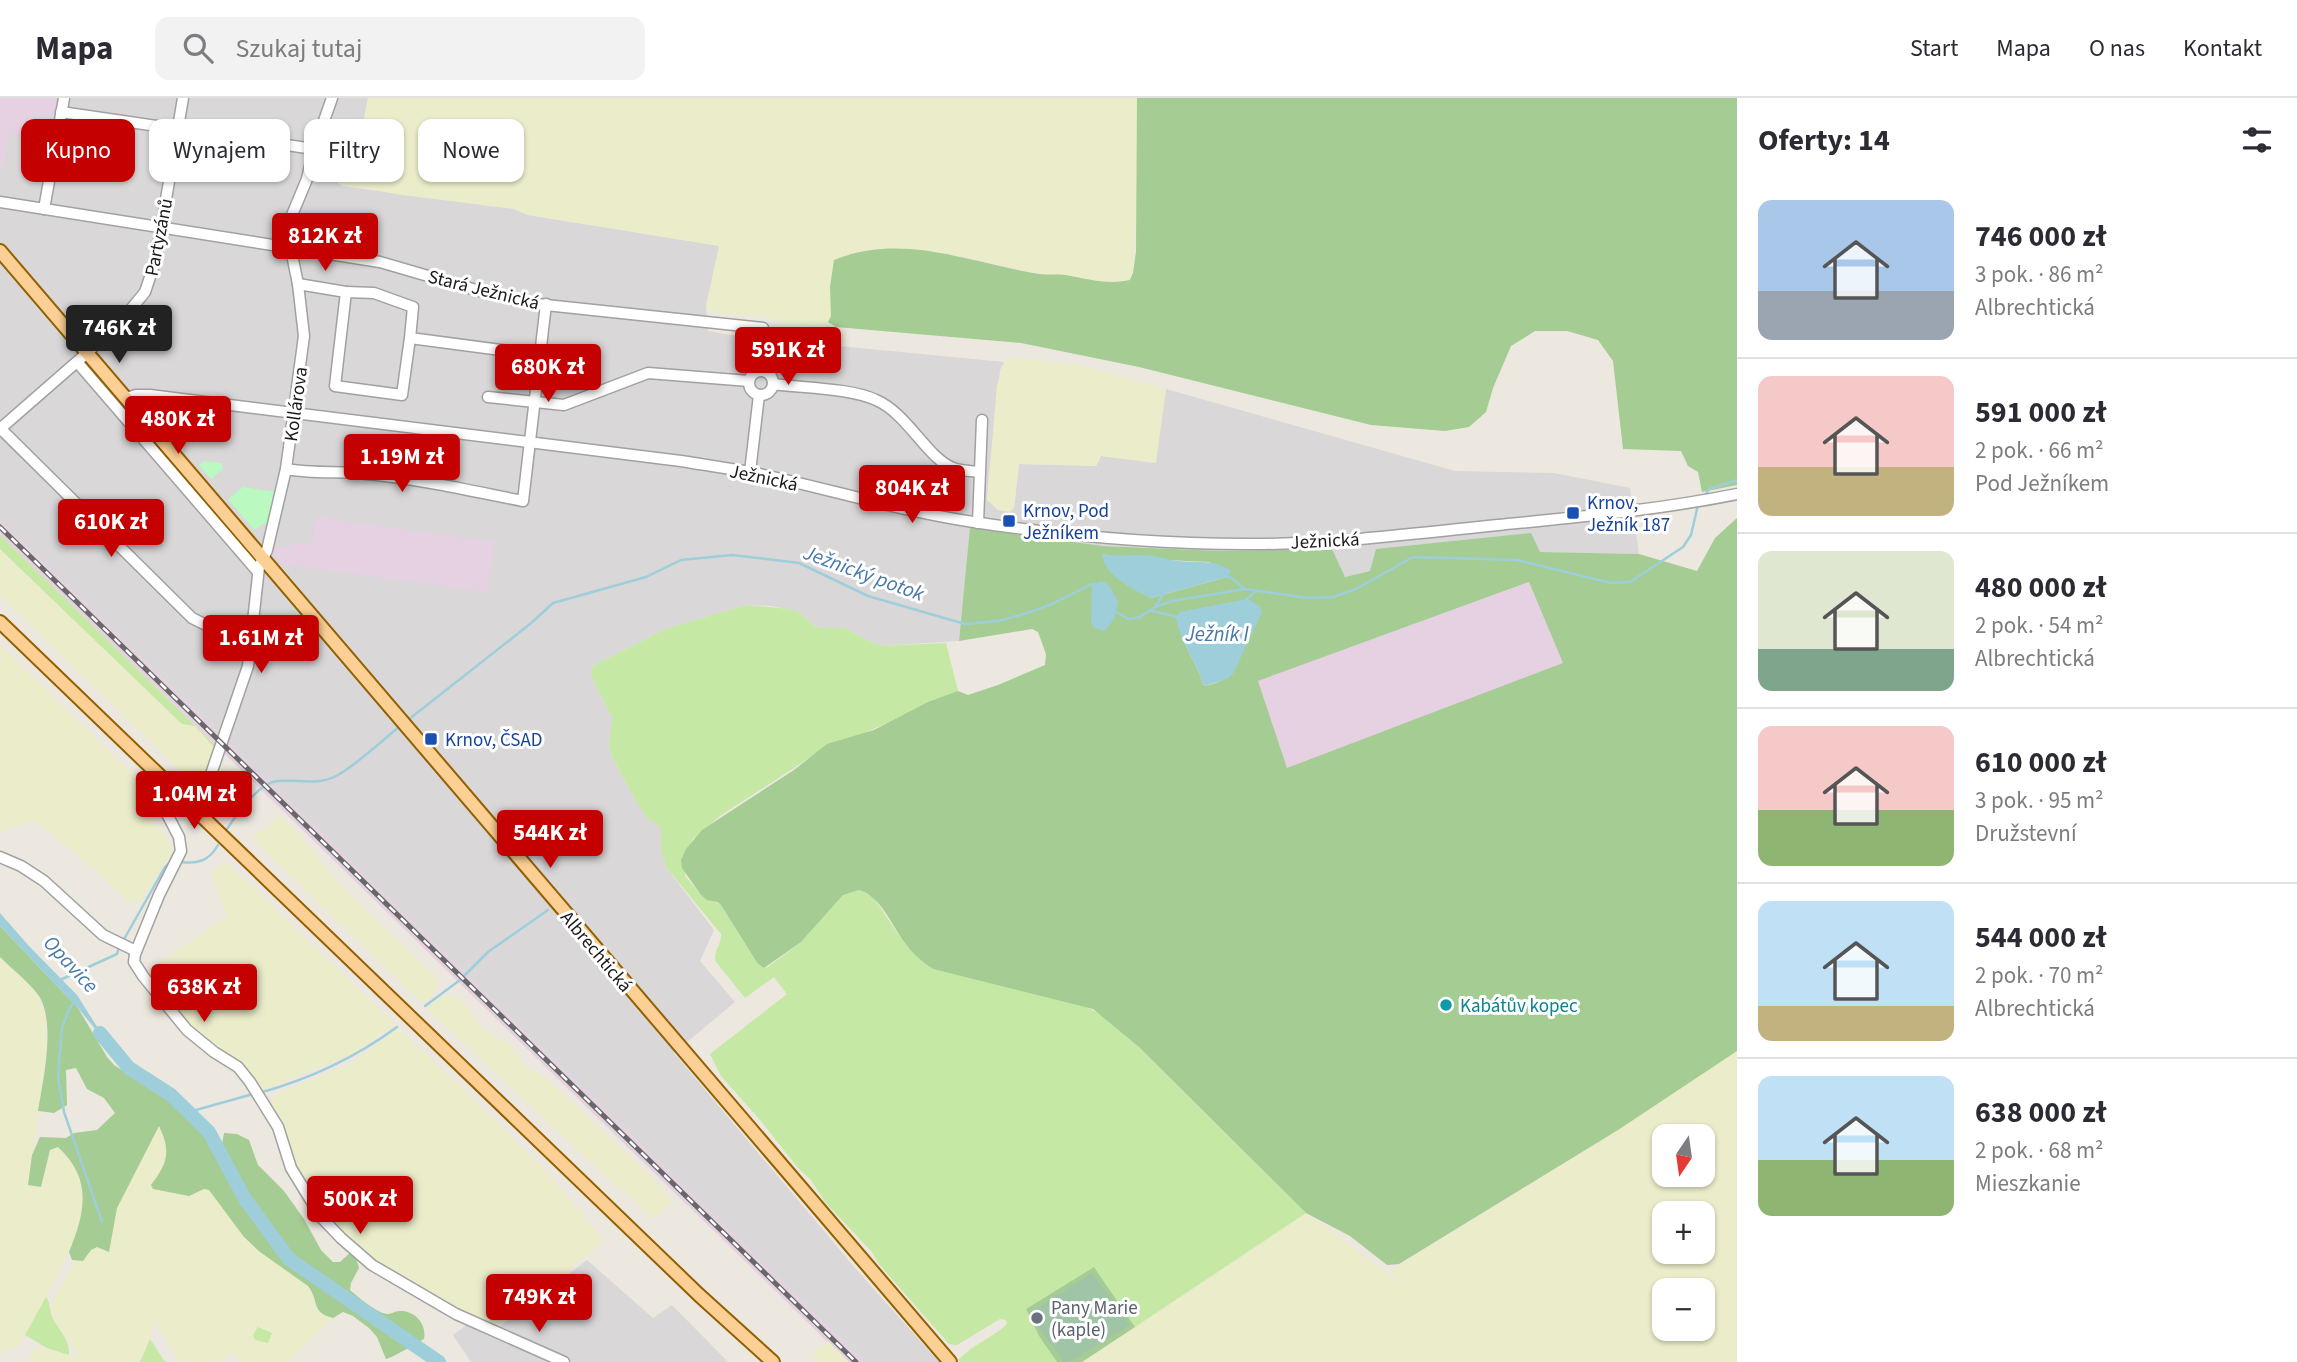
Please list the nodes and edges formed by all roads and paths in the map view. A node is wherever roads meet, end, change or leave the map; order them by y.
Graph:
1 (64, 98) edge
2 (183, 98) edge
3 (332, 98) edge
4 (61, 112) junction
5 (180, 119) edge
6 (325, 119) edge
7 (149, 126) edge
8 (169, 182) edge
9 (306, 182) edge
10 (0, 202) edge
11 (44, 209) junction
12 (161, 226) junction
13 (291, 247) junction
14 (0, 251) edge
15 (298, 284) junction
16 (346, 292) junction
17 (546, 304) junction
18 (763, 328) dead end
19 (410, 338) junction
20 (765, 352) dead end
21 (539, 355) junction
22 (82, 357) junction
23 (763, 371) junction
24 (749, 382) junction
25 (773, 384) junction
26 (759, 395) junction
27 (488, 397) dead end
28 (126, 398) junction
29 (533, 402) junction
30 (293, 413) junction
31 (982, 420) dead end
32 (0, 428) edge
33 (529, 443) junction
34 (286, 469) junction
35 (750, 472) junction
36 (980, 472) junction
37 (1737, 494) edge
38 (978, 523) junction
39 (262, 558) junction
40 (258, 572) junction
41 (0, 622) edge
42 (252, 636) junction
43 (210, 777) dead end
44 (178, 793) junction
45 (0, 857) edge
46 (136, 951) junction
47 (564, 1362) edge
48 (773, 1362) edge
49 (950, 1362) edge

1 - 4 street
2 - 5 street, Partyzánů
3 - 6 street, Kollárova
4 - 7 street
4 - 11 street
8 - 12 street, Partyzánů
9 - 13 street, Kollárova
10 - 11 street, Stará Ježnická
11 - 12 street, Stará Ježnická
12 - 13 street, Stará Ježnická
12 - 22 street, Partyzánů
13 - 15 street, Kollárova
13 - 17 street, Stará Ježnická
14 - 22 main road, Albrechtická
15 - 16 street
15 - 30 street, Kollárova
16 - 19 street
16 - 19 street
17 - 18 street, Stará Ježnická
17 - 21 street
19 - 21 street
20 - 23 street
21 - 29 street
22 - 28 main road, Albrechtická
22 - 32 street, Partyzánů
22 - 40 street
23 - 24 street
23 - 25 street
24 - 26 street
24 - 29 street
25 - 26 street
25 - 36 street
26 - 35 street
27 - 29 street
28 - 30 street, Ježnická
28 - 39 main road, Albrechtická
29 - 33 street
30 - 33 street, Ježnická
30 - 34 street, Kollárova
31 - 36 street
32 - 42 street
33 - 34 street
33 - 35 street, Ježnická
34 - 39 street, Kollárova
35 - 38 street, Ježnická
36 - 38 street
37 - 38 street, Ježnická
39 - 40 street, Kollárova
39 - 49 main road, Albrechtická
40 - 42 street, Kollárova
41 - 44 main road
42 - 43 street, Kollárova
44 - 46 street
44 - 48 main road
45 - 46 street
46 - 47 street

